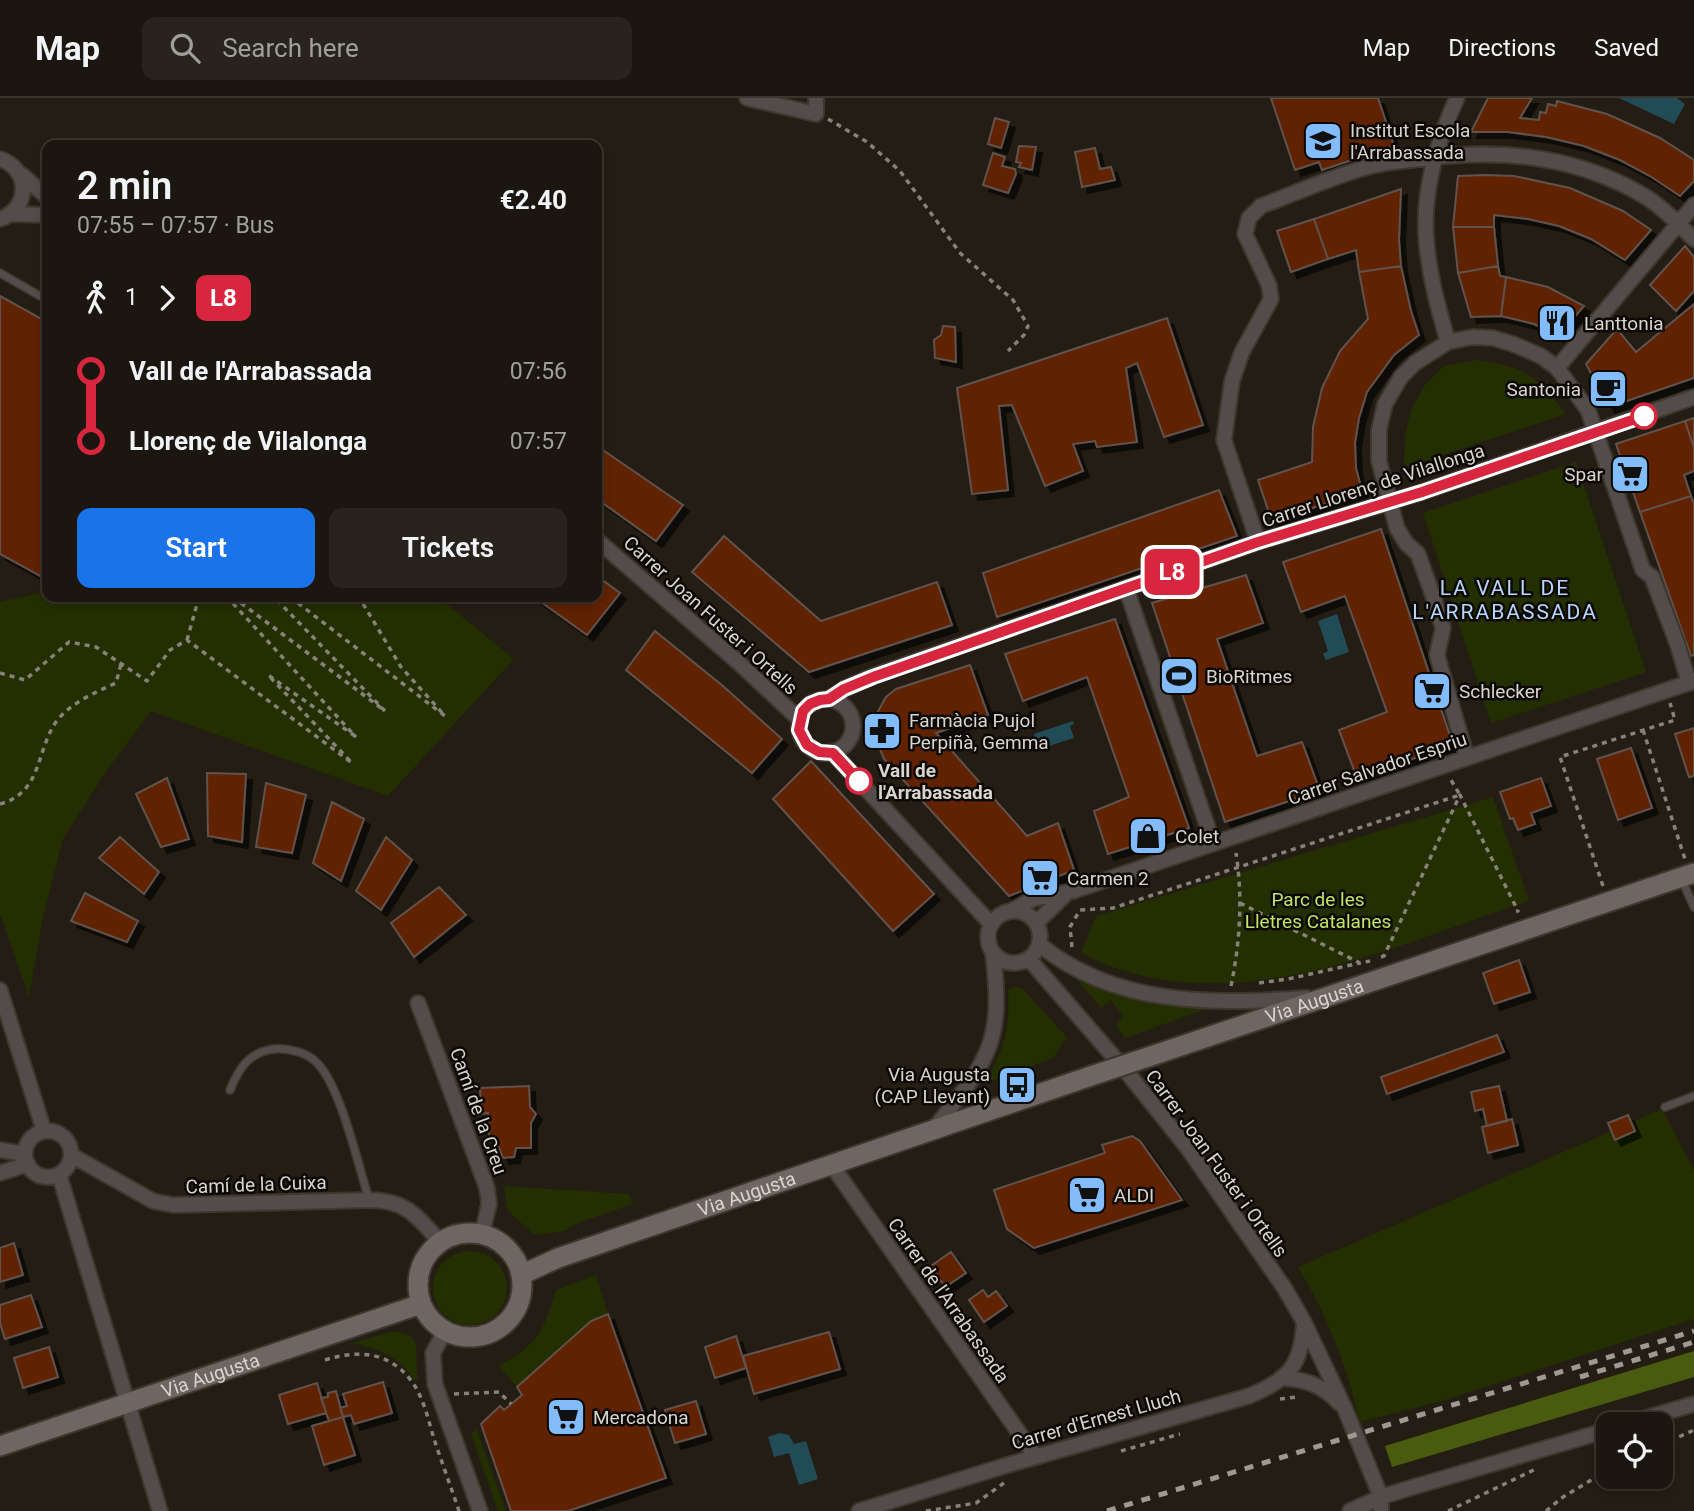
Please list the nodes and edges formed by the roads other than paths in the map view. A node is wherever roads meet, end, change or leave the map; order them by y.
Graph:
1 (747, 98) edge
2 (816, 98) edge
3 (1457, 98) edge
4 (1436, 157) junction
5 (0, 159) edge
6 (19, 173) junction
7 (42, 193) edge
8 (1694, 205) edge
9 (42, 215) edge
10 (6, 217) edge
11 (1694, 218) edge
12 (1678, 223) junction
13 (1694, 239) edge
14 (0, 273) edge
15 (42, 297) edge
16 (1448, 342) junction
17 (1557, 368) junction
18 (1694, 397) edge
19 (1597, 433) junction
20 (1389, 501) junction
21 (1258, 542) junction
22 (602, 544) edge
23 (1126, 588) junction
24 (1691, 682) edge
25 (829, 699) junction
26 (800, 720) junction
27 (833, 753) junction
28 (1468, 758) junction
29 (1213, 843) junction
30 (1688, 875) edge
31 (1073, 891) junction
32 (1694, 907) edge
33 (1011, 911) junction
34 (1036, 923) junction
35 (991, 924) junction
36 (1039, 944) junction
37 (993, 954) junction
38 (1029, 959) junction
39 (0, 990) edge
40 (1322, 997) junction
41 (418, 1003) dead end
42 (230, 1090) dead end
43 (1694, 1096) edge
44 (1665, 1107) dead end
45 (933, 1129) junction
46 (44, 1131) junction
47 (0, 1150) edge
48 (71, 1155) junction
49 (26, 1159) junction
50 (831, 1164) junction
51 (0, 1173) edge
52 (60, 1174) junction
53 (369, 1200) junction
54 (482, 1234) junction
55 (440, 1242) junction
56 (521, 1275) junction
57 (421, 1304) junction
58 (1304, 1322) junction
59 (444, 1331) junction
60 (1281, 1378) junction
61 (127, 1404) junction
62 (1694, 1404) edge
63 (1345, 1409) junction
64 (1667, 1412) edge
65 (1596, 1434) edge
66 (0, 1446) edge
67 (1036, 1457) junction
68 (1381, 1504) edge
69 (160, 1511) edge
70 (480, 1511) edge
71 (859, 1511) edge
72 (1350, 1511) edge

1 - 2 street
3 - 4 street
4 - 12 street
4 - 16 street
4 - 21 street
5 - 6 street
6 - 7 street
6 - 10 street
8 - 12 street
9 - 10 street
11 - 12 street
12 - 13 street
12 - 17 street
14 - 15 lane
16 - 17 street
16 - 20 street
17 - 19 street
18 - 19 street, Carrer Llorenç de Vilallonga
19 - 20 street, Carrer Llorenç de Vilallonga
19 - 24 street
20 - 21 street, Carrer Llorenç de Vilallonga
20 - 28 street
21 - 23 street, Carrer Llorenç de Vilallonga
22 - 26 street, Carrer Joan Fuster i Ortells
23 - 25 street, Carrer Llorenç de Vilallonga
23 - 29 street
24 - 28 street, Carrer Salvador Espriu
25 - 26 street
25 - 27 street
26 - 27 street
27 - 35 street
28 - 29 street, Carrer Salvador Espriu
29 - 31 street, Carrer Salvador Espriu
30 - 32 lane
30 - 40 main road, Via Augusta
31 - 33 street, Carrer Salvador Espriu
31 - 34 street, Carrer Salvador Espriu
33 - 34 street
33 - 35 street
34 - 36 street
35 - 37 street
36 - 38 street
36 - 40 street
37 - 38 street
37 - 45 street
38 - 58 street, Carrer Joan Fuster i Ortells
39 - 46 street
40 - 45 main road, Via Augusta, bridge
41 - 54 street, Camí de la Creu
42 - 53 lane
43 - 44 lane
45 - 50 main road, Via Augusta
46 - 48 street
46 - 49 street
47 - 49 street
48 - 52 street
48 - 53 street, Camí de la Cuixa
49 - 51 street
49 - 52 street
50 - 56 main road, Via Augusta
50 - 67 street, Carrer de l'Arrabassada
52 - 61 street
53 - 55 street, Camí de la Cuixa
54 - 55 main road
54 - 56 main road
55 - 57 main road
56 - 59 main road
57 - 59 main road
57 - 61 main road, Via Augusta
58 - 60 street, Carrer d'Ernest Lluch
58 - 63 street, Carrer Joan Fuster i Ortells
59 - 70 street
60 - 63 street, Carrer Joan Fuster i Ortells
60 - 67 street, Carrer d'Ernest Lluch
61 - 66 main road, Via Augusta
61 - 69 street
62 - 64 street
63 - 68 street, Carrer Joan Fuster i Ortells
65 - 68 street
67 - 71 street, Carrer d'Ernest Lluch
68 - 72 street

